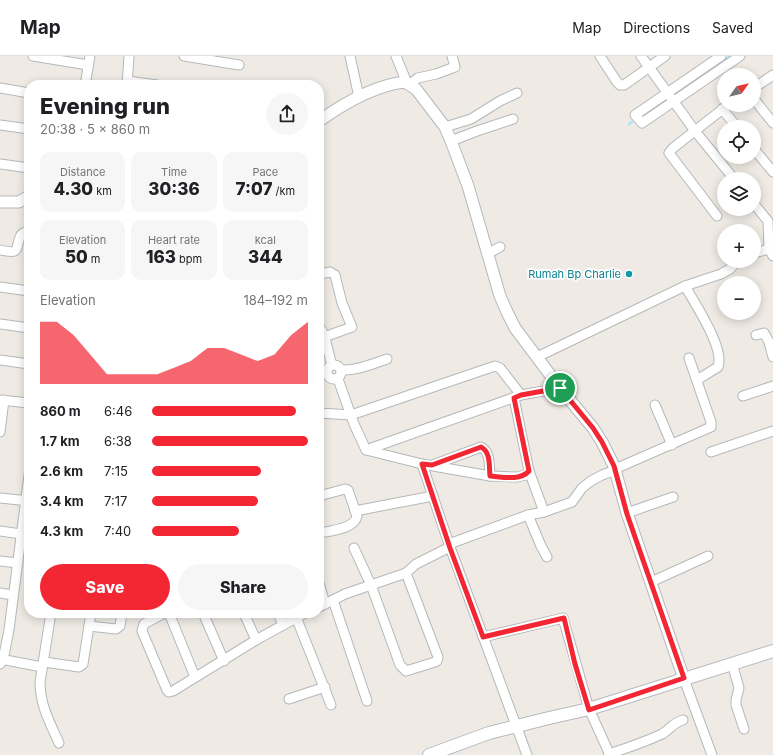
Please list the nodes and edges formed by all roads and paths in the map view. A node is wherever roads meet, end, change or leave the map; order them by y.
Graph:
1 (33, 56) edge
2 (129, 56) edge
3 (184, 56) edge
4 (350, 56) edge
5 (396, 56) edge
6 (452, 56) edge
7 (600, 56) edge
8 (641, 56) edge
9 (665, 56) edge
10 (721, 56) edge
11 (740, 56) edge
12 (89, 60) edge
13 (234, 62) edge
14 (649, 67) junction
15 (773, 75) edge
16 (86, 80) edge
17 (127, 80) edge
18 (761, 83) edge
19 (408, 84) junction
20 (0, 88) edge
21 (24, 92) edge
22 (517, 93) dead end
23 (667, 93) junction
24 (359, 97) junction
25 (674, 102) junction
26 (761, 108) edge
27 (719, 112) edge
28 (324, 118) edge
29 (513, 119) dead end
30 (773, 123) edge
31 (0, 125) edge
32 (444, 127) junction
33 (24, 128) edge
34 (695, 131) junction
35 (451, 141) junction
36 (761, 157) edge
37 (0, 164) edge
38 (24, 167) edge
39 (728, 172) edge
40 (773, 172) edge
41 (24, 199) edge
42 (0, 202) edge
43 (761, 211) edge
44 (717, 216) dead end
45 (770, 219) edge
46 (24, 232) edge
47 (500, 247) dead end
48 (0, 250) edge
49 (771, 252) edge
50 (761, 253) edge
51 (489, 254) junction
52 (731, 268) edge
53 (324, 273) edge
54 (685, 286) junction
55 (0, 287) edge
56 (24, 289) edge
57 (0, 324) edge
58 (24, 327) edge
59 (756, 335) dead end
60 (324, 337) joint
61 (773, 357) edge
62 (537, 358) junction
63 (689, 358) dead end
64 (386, 359) dead end
65 (0, 360) edge
66 (24, 363) edge
67 (326, 370) edge
68 (341, 370) junction
69 (338, 379) junction
70 (696, 380) junction
71 (773, 386) edge
72 (560, 388) junction
73 (517, 396) junction
74 (743, 396) dead end
75 (2, 400) edge
76 (24, 402) edge
77 (655, 405) dead end
78 (324, 412) edge
79 (352, 415) junction
80 (773, 431) edge
81 (0, 432) edge
82 (672, 445) junction
83 (366, 450) junction
84 (711, 452) dead end
85 (422, 464) junction
86 (432, 465) junction
87 (616, 469) junction
88 (529, 471) junction
89 (490, 476) junction
90 (324, 495) edge
91 (433, 496) junction
92 (673, 497) dead end
93 (0, 498) edge
94 (24, 501) edge
95 (355, 511) junction
96 (544, 512) junction
97 (627, 514) junction
98 (528, 515) junction
99 (24, 518) edge
100 (0, 531) edge
101 (324, 532) edge
102 (21, 534) junction
103 (450, 546) junction
104 (354, 548) dead end
105 (708, 556) dead end
106 (547, 557) dead end
107 (0, 561) edge
108 (18, 563) junction
109 (406, 573) junction
110 (651, 582) junction
111 (371, 585) junction
112 (0, 593) edge
113 (12, 595) junction
114 (326, 604) edge
115 (50, 618) edge
116 (91, 618) edge
117 (121, 618) edge
118 (152, 618) edge
119 (171, 618) edge
120 (205, 618) edge
121 (246, 618) edge
122 (280, 618) edge
123 (294, 618) edge
124 (296, 618) edge
125 (283, 624) junction
126 (90, 626) junction
127 (4, 630) edge
128 (483, 637) junction
129 (256, 640) junction
130 (773, 650) edge
131 (1, 661) edge
132 (224, 661) junction
133 (732, 663) junction
134 (43, 664) junction
135 (195, 677) junction
136 (684, 678) junction
137 (325, 687) junction
138 (289, 699) dead end
139 (367, 701) dead end
140 (331, 705) dead end
141 (589, 710) junction
142 (682, 720) dead end
143 (517, 726) junction
144 (744, 729) dead end
145 (59, 743) dead end
146 (609, 754) edge
147 (430, 755) edge
148 (527, 755) edge
149 (712, 755) edge

1 - 12 street
2 - 17 street
3 - 13 street
4 - 24 street
5 - 19 street
6 - 19 street
7 - 14 street
8 - 14 street
9 - 14 street
10 - 23 street
11 - 25 street
12 - 16 street
14 - 23 street
15 - 18 street
19 - 24 street
19 - 32 street
20 - 21 street
22 - 32 street
23 - 25 street
23 - 25 street
24 - 28 street
25 - 34 street
26 - 30 street
27 - 34 street
29 - 35 street
31 - 33 street
32 - 35 street
34 - 39 street
34 - 44 street
35 - 51 street
36 - 40 street
37 - 38 street
41 - 42 street
43 - 45 street
45 - 49 street
46 - 48 street
47 - 51 street
49 - 50 street
51 - 62 street
52 - 54 street
53 - 60 street
54 - 62 street
54 - 70 street
55 - 56 street
57 - 58 street
59 - 61 street
60 - 67 street
62 - 72 street
63 - 70 street
64 - 68 street
65 - 66 street
67 - 68 street
67 - 69 street
68 - 69 street
69 - 79 street
70 - 82 street
71 - 74 street
72 - 73 street
72 - 87 street
73 - 79 street
73 - 83 street
73 - 88 street
75 - 76 street
75 - 81 street
77 - 82 street
78 - 79 street
79 - 83 street
80 - 84 street
82 - 87 street
83 - 85 street
85 - 86 street
85 - 91 street
86 - 89 street
86 - 89 street
87 - 96 street
87 - 97 street
88 - 89 street
88 - 96 street
90 - 95 street
91 - 95 street
91 - 103 street
92 - 97 street
93 - 94 street
95 - 101 street
96 - 98 street
97 - 110 street
98 - 103 street
98 - 106 street
99 - 102 street
100 - 102 street
102 - 108 street
103 - 109 street
103 - 128 street
104 - 111 street
105 - 110 street
107 - 108 street
108 - 113 street
109 - 111 street
109 - 111 street
110 - 136 street
111 - 114 street
112 - 113 street
113 - 127 street
114 - 139 street
115 - 134 street
116 - 126 street
117 - 126 street
118 - 135 street
119 - 135 street
120 - 132 street
121 - 129 street
122 - 125 street
123 - 125 street
124 - 137 street
125 - 129 street
126 - 134 street
127 - 131 street
128 - 141 street
128 - 143 street
129 - 132 street
130 - 133 main road
131 - 134 street
132 - 135 street
133 - 136 main road
133 - 144 street
134 - 145 street
136 - 141 main road
136 - 149 street
137 - 138 street
137 - 140 street
141 - 143 main road
141 - 146 street
142 - 146 street
143 - 147 main road
143 - 148 street

